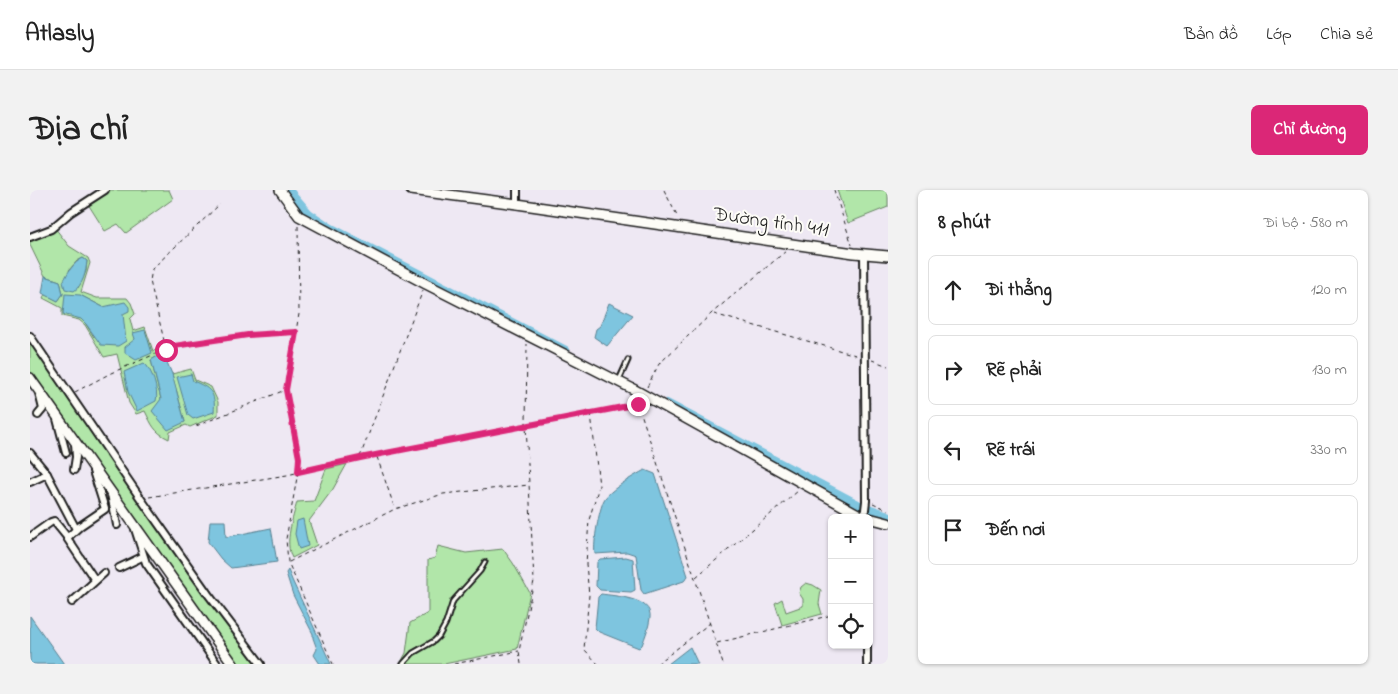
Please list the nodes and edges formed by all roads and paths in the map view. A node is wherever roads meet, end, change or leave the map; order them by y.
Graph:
1 (105, 190) edge
2 (280, 190) edge
3 (410, 190) edge
4 (517, 190) edge
5 (664, 190) edge
6 (834, 190) edge
7 (220, 204) dead end
8 (516, 204) junction
9 (299, 216) junction
10 (678, 227) junction
11 (30, 237) edge
12 (795, 244) junction
13 (854, 253) junction
14 (864, 253) junction
15 (888, 256) edge
16 (426, 284) junction
17 (712, 313) junction
18 (296, 332) junction
19 (527, 335) junction
20 (30, 336) edge
21 (166, 350) junction
22 (866, 358) junction
23 (628, 360) dead end
24 (888, 366) edge
25 (30, 378) edge
26 (620, 379) junction
27 (633, 388) junction
28 (38, 390) junction
29 (286, 390) junction
30 (70, 394) junction
31 (643, 394) junction
32 (638, 404) junction
33 (591, 412) junction
34 (38, 415) dead end
35 (56, 415) junction
36 (526, 425) junction
37 (196, 426) dead end
38 (74, 442) junction
39 (30, 453) edge
40 (66, 454) dead end
41 (376, 456) junction
42 (360, 458) junction
43 (90, 464) junction
44 (74, 470) dead end
45 (298, 472) junction
46 (47, 474) junction
47 (30, 482) edge
48 (806, 484) junction
49 (529, 485) junction
50 (111, 493) junction
51 (141, 499) junction
52 (866, 500) junction
53 (395, 510) junction
54 (888, 510) edge
55 (858, 514) edge
56 (865, 514) edge
57 (873, 520) edge
58 (888, 524) edge
59 (117, 525) dead end
60 (135, 527) junction
61 (76, 529) junction
62 (30, 537) edge
63 (68, 537) junction
64 (142, 557) junction
65 (288, 562) junction
66 (485, 562) dead end
67 (119, 568) dead end
68 (104, 573) dead end
69 (695, 577) junction
70 (95, 580) junction
71 (72, 602) dead end
72 (828, 616) edge
73 (710, 623) junction
74 (716, 643) junction
75 (867, 649) edge
76 (519, 651) junction
77 (216, 664) edge
78 (233, 664) edge
79 (261, 664) edge
80 (333, 664) edge
81 (403, 664) edge
82 (454, 664) edge
83 (521, 664) edge
84 (598, 664) edge
85 (657, 664) edge
86 (723, 664) edge
87 (867, 664) edge

1 - 11 street
2 - 9 main road
3 - 8 main road, Đường tỉnh 411
4 - 8 street
5 - 10 path
6 - 13 path
7 - 21 path
8 - 10 main road, Đường tỉnh 411
9 - 16 main road
9 - 18 path
10 - 12 main road, Đường tỉnh 411
12 - 13 main road, Đường tỉnh 411
12 - 17 path
13 - 14 main road, Đường tỉnh 411
14 - 15 main road, Đường tỉnh 411
14 - 22 street
16 - 19 main road
16 - 42 path
17 - 22 path
17 - 31 path
18 - 21 path
18 - 29 path
19 - 26 main road
19 - 36 path
20 - 30 street
21 - 30 path
22 - 24 path
22 - 52 street
23 - 26 lane
25 - 28 main road
26 - 27 main road
27 - 31 main road
27 - 32 path
28 - 34 street
28 - 35 main road
29 - 37 path
29 - 45 path
30 - 51 street
31 - 48 main road
32 - 33 path
32 - 69 path
33 - 36 path
33 - 84 path
35 - 38 main road
35 - 40 street
36 - 41 path
36 - 49 path
38 - 43 main road
38 - 44 street
39 - 46 street
41 - 42 path
41 - 53 path
42 - 45 path
43 - 50 main road
43 - 61 street
45 - 51 path
45 - 65 path
46 - 47 street
46 - 61 street
48 - 55 main road
48 - 69 path
49 - 53 path
49 - 76 path
50 - 59 street
50 - 60 main road
51 - 79 street
52 - 54 path
52 - 56 street
53 - 65 path
57 - 58 main road
60 - 64 street
60 - 78 main road
61 - 63 street
62 - 63 street
63 - 70 street
64 - 67 street
64 - 77 street
65 - 80 path
66 - 81 lane
68 - 70 street
69 - 73 path
70 - 71 street
72 - 74 path
73 - 74 path
73 - 85 path
74 - 86 path
75 - 87 street
76 - 82 path
76 - 83 path

